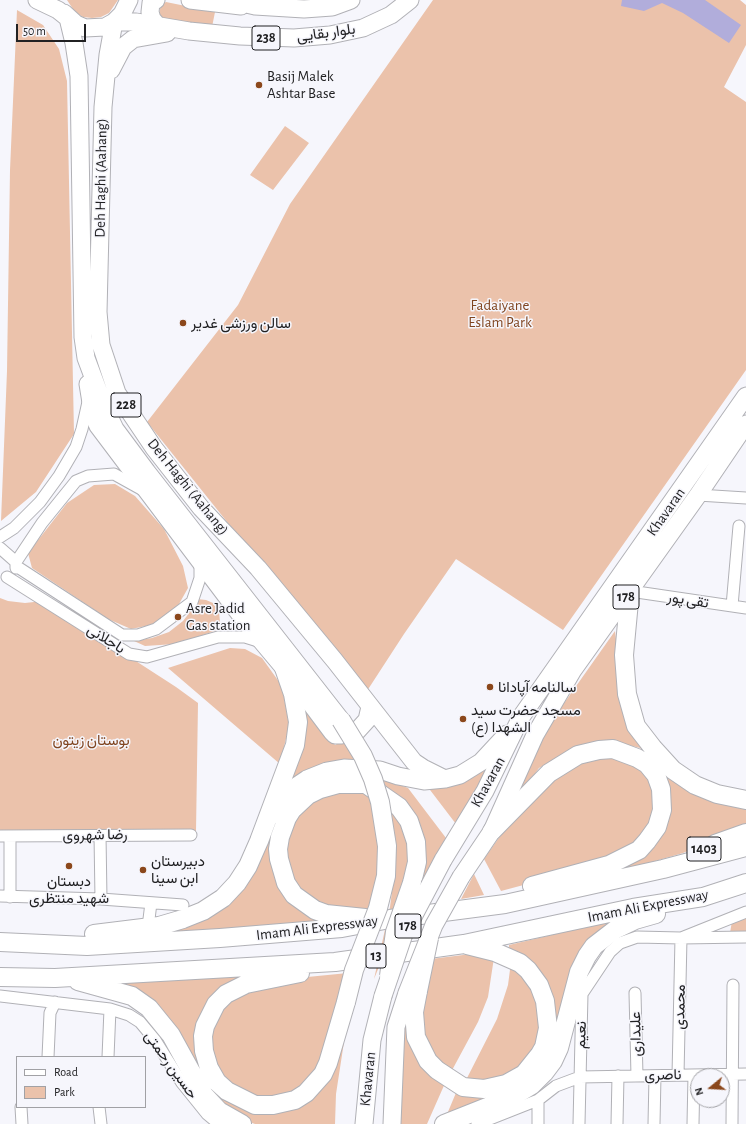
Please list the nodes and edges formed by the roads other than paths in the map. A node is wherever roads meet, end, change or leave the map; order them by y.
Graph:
1 (37, 0) edge
2 (57, 0) edge
3 (129, 0) edge
4 (156, 0) edge
5 (190, 0) edge
6 (229, 0) edge
7 (351, 0) edge
8 (410, 0) edge
9 (255, 6) junction
10 (68, 18) junction
11 (114, 22) junction
12 (159, 27) junction
13 (189, 31) junction
14 (103, 107) junction
15 (88, 363) junction
16 (90, 393) junction
17 (746, 396) edge
18 (743, 433) edge
19 (148, 495) junction
20 (698, 495) junction
21 (746, 498) edge
22 (739, 526) dead end
23 (0, 537) edge
24 (0, 548) edge
25 (200, 562) junction
26 (16, 564) junction
27 (4, 576) edge
28 (630, 591) junction
29 (732, 606) junction
30 (746, 608) edge
31 (261, 643) junction
32 (284, 668) junction
33 (370, 707) junction
34 (522, 717) junction
35 (341, 720) joint
36 (445, 779) junction
37 (746, 800) edge
38 (267, 821) junction
39 (492, 831) junction
40 (746, 833) edge
41 (100, 835) junction
42 (191, 836) dead end
43 (5, 837) edge
44 (746, 847) edge
45 (663, 869) junction
46 (746, 883) edge
47 (746, 896) edge
48 (5, 897) edge
49 (703, 897) junction
50 (101, 898) junction
51 (151, 902) junction
52 (183, 905) dead end
53 (463, 909) junction
54 (746, 912) edge
55 (149, 918) dead end
56 (390, 919) junction
57 (746, 937) edge
58 (429, 938) joint
59 (681, 938) junction
60 (0, 942) edge
61 (53, 943) junction
62 (464, 944) junction
63 (334, 962) junction
64 (389, 976) junction
65 (0, 977) edge
66 (55, 978) junction
67 (734, 985) dead end
68 (412, 992) junction
69 (634, 993) dead end
70 (0, 996) edge
71 (55, 1002) junction
72 (110, 1009) junction
73 (48, 1056) edge
74 (108, 1056) edge
75 (732, 1074) junction
76 (746, 1074) edge
77 (678, 1075) junction
78 (690, 1075) edge
79 (580, 1076) junction
80 (618, 1076) junction
81 (636, 1076) junction
82 (655, 1076) junction
83 (538, 1100) junction
84 (21, 1108) edge
85 (99, 1108) edge
86 (693, 1108) edge
87 (22, 1124) edge
88 (101, 1124) edge
89 (219, 1124) edge
90 (242, 1124) edge
91 (364, 1124) edge
92 (392, 1124) edge
93 (444, 1124) edge
94 (477, 1124) edge
95 (538, 1124) edge
96 (579, 1124) edge
97 (617, 1124) edge
98 (654, 1124) edge
99 (693, 1124) edge
100 (732, 1124) edge

1 - 10 main road, بلوار بقایی
2 - 10 main road
3 - 11 main road
4 - 12 main road
5 - 9 main road
6 - 9 main road, بلوار بقایی / 238
7 - 9 main road, بلوار بقایی / 238
8 - 13 main road, بلوار بقایی / 238
10 - 11 main road, بلوار بقایی
10 - 15 main road, Deh Haghi (Aahang) / 228
11 - 12 main road, بلوار بقایی / 238
11 - 14 main road, Deh Haghi (Aahang) / 228
12 - 13 main road, بلوار بقایی / 238
13 - 14 main road
14 - 33 main road, Deh Haghi (Aahang) / 228
15 - 16 main road
15 - 35 main road, Deh Haghi (Aahang) / 228
16 - 19 main road
16 - 23 street
17 - 34 main road, Khavaran / 178
18 - 20 main road, Khavaran / 178
19 - 25 main road
19 - 26 street
20 - 21 street
20 - 28 main road, Khavaran / 178
22 - 29 street
24 - 26 street, باجلانی
25 - 26 street, باجلانی
25 - 31 main road
26 - 27 street
27 - 31 street, باجلانی
28 - 29 street, تقی پور
28 - 37 highway
28 - 39 main road, Khavaran / 178
29 - 30 street, تقی پور
31 - 32 main road
32 - 33 main road
32 - 38 highway
33 - 36 main road, Deh Haghi (Aahang)
34 - 36 main road
34 - 64 main road, Khavaran / 178, bridge
35 - 63 highway, bridge
36 - 38 main road
38 - 61 highway
39 - 53 highway
39 - 58 main road, Khavaran / 178, bridge
40 - 45 highway, 1403
41 - 42 street, رضا شهروی
41 - 43 street, رضا شهروی
41 - 50 street
43 - 48 street
44 - 45 highway, Imam Ali Expressway / 13
45 - 53 highway, Imam Ali Expressway / 13
46 - 49 highway, Imam Ali Expressway / 13
47 - 49 highway
48 - 50 street
49 - 62 highway, Imam Ali Expressway / 13
49 - 93 highway
50 - 51 street
51 - 52 street
51 - 55 street
53 - 56 highway, Imam Ali Expressway / 13
54 - 59 street
56 - 61 highway, Imam Ali Expressway / 13
56 - 64 highway, bridge
57 - 59 street
58 - 68 highway, bridge
59 - 77 street, محمدی
59 - 79 street, نعیم
60 - 61 highway, Imam Ali Expressway / 13
62 - 63 highway, Imam Ali Expressway / 13
62 - 68 highway
63 - 66 highway, Imam Ali Expressway / 13
64 - 91 main road, Khavaran / 178, bridge
65 - 66 highway, Imam Ali Expressway / 13
66 - 90 highway
67 - 75 street
68 - 92 main road, Khavaran
69 - 81 street, علیداری
70 - 71 street, حسین رحمتی
71 - 72 street, حسین رحمتی
71 - 73 street
72 - 74 street
72 - 89 street, حسین رحمتی
75 - 76 street, ناصری
75 - 100 street
77 - 78 street, ناصری
77 - 82 street, ناصری
79 - 80 street, ناصری
79 - 83 street
79 - 96 street, نعیم
80 - 81 street, ناصری
80 - 97 street
81 - 82 street, ناصری
82 - 98 street
83 - 94 street
83 - 95 street
84 - 87 street
85 - 88 street
86 - 99 street

